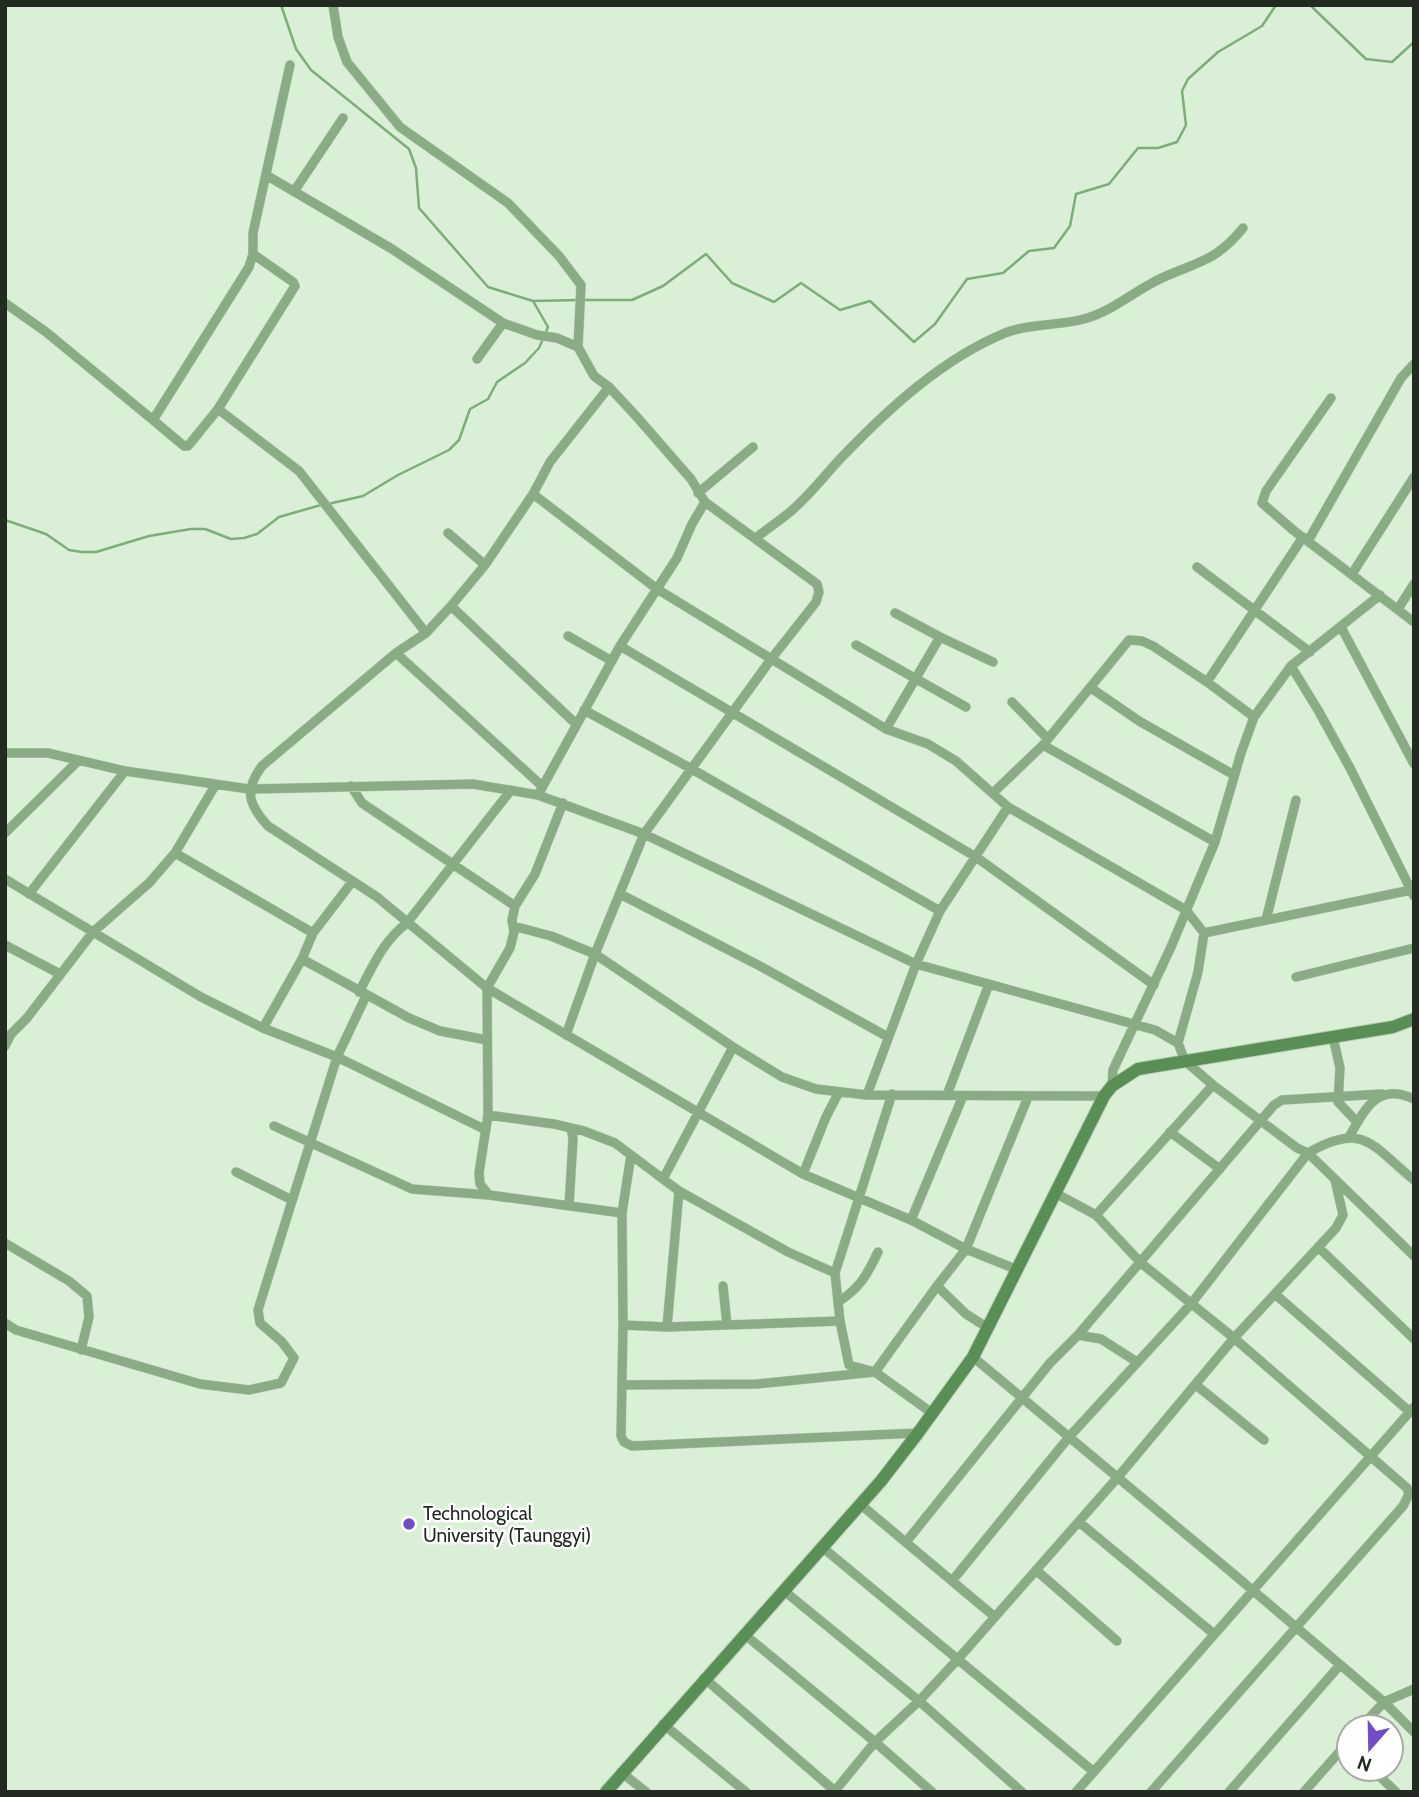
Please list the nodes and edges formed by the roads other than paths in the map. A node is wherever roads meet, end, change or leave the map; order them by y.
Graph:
1 (333, 5) edge
2 (290, 65) dead end
3 (343, 117) dead end
4 (266, 174) junction
5 (295, 190) junction
6 (1243, 228) dead end
7 (253, 254) junction
8 (5, 303) edge
9 (503, 323) junction
10 (578, 347) junction
11 (477, 359) dead end
12 (1414, 364) edge
13 (609, 387) junction
14 (1331, 398) dead end
15 (218, 409) junction
16 (153, 420) junction
17 (753, 447) dead end
18 (1414, 477) edge
19 (698, 493) junction
20 (533, 494) junction
21 (705, 502) junction
22 (448, 533) dead end
23 (756, 538) junction
24 (1305, 539) junction
25 (485, 565) junction
26 (1197, 567) dead end
27 (1352, 574) junction
28 (1414, 584) edge
29 (657, 589) junction
30 (1380, 595) junction
31 (451, 606) junction
32 (1398, 609) junction
33 (1254, 611) junction
34 (895, 613) dead end
35 (1414, 622) edge
36 (1341, 627) junction
37 (426, 633) junction
38 (568, 636) dead end
39 (940, 638) junction
40 (856, 645) dead end
41 (620, 646) junction
42 (1310, 652) junction
43 (396, 653) junction
44 (772, 658) junction
45 (612, 660) junction
46 (993, 662) dead end
47 (1291, 666) junction
48 (916, 678) junction
49 (1207, 682) junction
50 (1091, 688) junction
51 (1012, 702) dead end
52 (966, 706) dead end
53 (584, 710) junction
54 (731, 714) junction
55 (1254, 717) junction
56 (576, 724) junction
57 (886, 729) junction
58 (1045, 742) junction
59 (5, 753) edge
60 (79, 760) junction
61 (1414, 764) edge
62 (690, 768) junction
63 (125, 771) junction
64 (1234, 775) junction
65 (216, 784) junction
66 (351, 786) junction
67 (250, 789) junction
68 (512, 790) junction
69 (540, 791) junction
70 (993, 793) junction
71 (1296, 800) dead end
72 (563, 803) junction
73 (1008, 807) junction
74 (5, 833) edge
75 (644, 834) junction
76 (1215, 842) junction
77 (174, 853) junction
78 (976, 857) junction
79 (453, 866) junction
80 (5, 879) edge
81 (352, 882) junction
82 (1413, 891) edge
83 (29, 894) junction
84 (620, 894) junction
85 (515, 906) junction
86 (1186, 910) junction
87 (940, 911) junction
88 (1266, 920) junction
89 (407, 923) junction
90 (513, 926) junction
91 (93, 932) junction
92 (313, 933) junction
93 (1204, 933) junction
94 (5, 946) edge
95 (1414, 948) edge
96 (595, 954) junction
97 (302, 959) junction
98 (916, 964) junction
99 (60, 974) junction
100 (1296, 978) dead end
101 (989, 984) junction
102 (1154, 985) junction
103 (487, 988) junction
104 (363, 994) junction
105 (1414, 1019) edge
106 (1136, 1024) junction
107 (263, 1028) junction
108 (566, 1035) junction
109 (888, 1037) junction
110 (1333, 1037) junction
111 (488, 1040) junction
112 (1178, 1043) junction
113 (5, 1046) edge
114 (733, 1047) junction
115 (337, 1057) junction
116 (1185, 1061) junction
117 (1213, 1085) junction
118 (1108, 1091) junction
119 (839, 1092) junction
120 (892, 1094) junction
121 (1382, 1094) junction
122 (867, 1095) junction
123 (1338, 1095) junction
124 (947, 1096) junction
125 (963, 1096) junction
126 (1028, 1097) junction
127 (1414, 1099) edge
128 (699, 1113) junction
129 (488, 1115) junction
130 (1260, 1120) junction
131 (1357, 1122) junction
132 (274, 1126) dead end
133 (571, 1128) junction
134 (486, 1130) junction
135 (1170, 1132) junction
136 (1349, 1137) junction
137 (311, 1142) junction
138 (1308, 1153) junction
139 (631, 1155) junction
140 (1220, 1169) junction
141 (236, 1172) dead end
142 (803, 1174) junction
143 (663, 1179) junction
144 (1335, 1180) junction
145 (1414, 1181) edge
146 (679, 1191) junction
147 (1057, 1194) junction
148 (489, 1195) junction
149 (860, 1198) junction
150 (292, 1200) junction
151 (569, 1206) junction
152 (622, 1213) junction
153 (1096, 1215) junction
154 (911, 1220) junction
155 (5, 1243) edge
156 (1318, 1247) junction
157 (966, 1249) junction
158 (878, 1252) dead end
159 (1414, 1256) edge
160 (1140, 1263) junction
161 (1018, 1270) junction
162 (835, 1273) junction
163 (723, 1286) dead end
164 (937, 1286) junction
165 (1275, 1294) junction
166 (838, 1302) junction
167 (1191, 1304) junction
168 (840, 1321) junction
169 (5, 1323) edge
170 (623, 1325) junction
171 (727, 1325) junction
172 (667, 1328) junction
173 (988, 1328) junction
174 (1078, 1335) junction
175 (1234, 1339) junction
176 (1414, 1339) edge
177 (81, 1350) junction
178 (973, 1357) junction
179 (1138, 1362) junction
180 (875, 1372) junction
181 (622, 1385) junction
182 (1196, 1385) junction
183 (1022, 1399) junction
184 (1412, 1410) edge
185 (932, 1413) junction
186 (918, 1433) junction
187 (1069, 1437) junction
188 (1264, 1440) dead end
189 (1370, 1458) junction
190 (1118, 1477) junction
191 (860, 1504) junction
192 (1079, 1522) junction
193 (906, 1542) junction
194 (822, 1547) junction
195 (1036, 1570) junction
196 (952, 1581) junction
197 (783, 1590) junction
198 (1252, 1590) junction
199 (995, 1617) junction
200 (1296, 1627) junction
201 (744, 1634) junction
202 (1214, 1634) junction
203 (1117, 1641) dead end
204 (958, 1659) junction
205 (1340, 1665) junction
206 (704, 1678) junction
207 (1414, 1689) edge
208 (919, 1701) junction
209 (1384, 1702) junction
210 (1374, 1713) edge
211 (663, 1724) junction
212 (1414, 1732) edge
213 (875, 1742) junction
214 (1335, 1760) edge
215 (621, 1772) junction
216 (1094, 1772) junction
217 (835, 1791) edge
218 (1307, 1791) edge
219 (606, 1792) edge
220 (646, 1792) edge
221 (746, 1792) edge
222 (932, 1792) edge
223 (1022, 1792) edge
224 (1076, 1792) edge
225 (1151, 1792) edge
226 (1228, 1792) edge

1 - 10 street
2 - 4 street
3 - 5 street
4 - 5 street
4 - 7 street
5 - 9 street
6 - 23 street
7 - 15 street
7 - 16 street
8 - 16 street
9 - 10 street
9 - 11 street
10 - 13 street
12 - 24 street
13 - 19 street
13 - 20 street
14 - 24 street
15 - 16 street
15 - 37 street
17 - 19 street
18 - 27 street
19 - 21 street
20 - 25 street
20 - 29 street
21 - 23 street
21 - 29 street
22 - 25 street
23 - 44 street
24 - 27 street
24 - 33 street
25 - 31 street
26 - 33 street
27 - 30 street
28 - 32 street
29 - 41 street
29 - 44 street
30 - 32 street
30 - 36 street
31 - 37 street
31 - 56 street
32 - 35 street
33 - 42 street
33 - 49 street
34 - 39 street
36 - 42 street
36 - 61 street
37 - 43 street
38 - 45 street
39 - 46 street
39 - 48 street
40 - 48 street
41 - 45 street
41 - 54 street
42 - 47 street
43 - 67 street
43 - 69 street
44 - 54 street
44 - 57 street
45 - 53 street
47 - 55 street
47 - 82 street
48 - 52 street
48 - 57 street
49 - 50 street
49 - 55 street
50 - 58 street
50 - 64 street
51 - 58 street
53 - 56 street
53 - 62 street
54 - 62 street
54 - 78 street
55 - 64 street
56 - 69 street
57 - 70 street
58 - 70 street
58 - 76 street
59 - 60 street
60 - 63 street
60 - 74 street
62 - 75 street
62 - 87 street
63 - 65 street
63 - 83 street
64 - 76 street
65 - 67 street
65 - 77 street
66 - 67 street
66 - 68 street
66 - 79 street
67 - 81 street
68 - 69 street
68 - 79 street
69 - 72 street
70 - 73 street
71 - 88 street
72 - 75 street
72 - 85 street
73 - 78 street
73 - 86 street
75 - 84 street
75 - 98 street
76 - 86 street
77 - 91 street
77 - 92 street
78 - 87 street
78 - 102 street
79 - 85 street
79 - 89 street
80 - 83 street
81 - 89 street
81 - 92 street
82 - 88 street
83 - 91 street
84 - 96 street
84 - 109 street
85 - 90 street
86 - 93 street
86 - 102 street
87 - 98 street
88 - 93 street
89 - 103 street
89 - 104 street
90 - 96 street
90 - 103 street
91 - 99 street
91 - 107 street
92 - 97 street
93 - 112 street
94 - 99 street
95 - 100 street
96 - 108 street
96 - 114 street
97 - 104 street
97 - 107 street
98 - 101 street
98 - 109 street
99 - 113 street
101 - 106 street
101 - 124 street
102 - 106 street
103 - 108 street
103 - 111 street
104 - 111 street
104 - 115 street
105 - 110 main road
106 - 112 street
106 - 118 street
107 - 115 street
108 - 128 street
109 - 122 street
110 - 116 main road
110 - 123 street
111 - 129 street
112 - 116 street
114 - 119 street
114 - 128 street
115 - 134 street
115 - 137 street
116 - 117 street
116 - 118 main road
117 - 130 street
117 - 135 street
118 - 126 street
118 - 147 main road
119 - 122 street
119 - 142 street
120 - 122 street
120 - 124 street
120 - 149 street
121 - 123 street
121 - 127 street
121 - 131 street
123 - 130 street
123 - 131 street
124 - 125 street
125 - 126 street
125 - 154 street
126 - 157 street
128 - 142 street
128 - 143 street
129 - 133 street
129 - 134 street
130 - 138 street
130 - 140 street
131 - 136 street
132 - 137 street
133 - 139 street
133 - 151 street
134 - 148 street
135 - 140 street
135 - 153 street
136 - 138 street
136 - 145 street
137 - 148 street
137 - 150 street
138 - 144 street
138 - 167 street
139 - 143 street
139 - 152 street
140 - 160 street
141 - 150 street
142 - 149 street
143 - 146 street
144 - 156 street
144 - 159 street
146 - 162 street
146 - 172 street
147 - 153 street
147 - 161 main road
148 - 151 street
149 - 154 street
149 - 162 street
150 - 177 street
151 - 152 street
152 - 170 street
153 - 160 street
154 - 157 street
155 - 177 street
156 - 165 street
156 - 176 street
157 - 161 street
157 - 164 street
158 - 166 street
160 - 167 street
160 - 174 street
161 - 173 main road
162 - 166 street
163 - 171 street
164 - 173 street
164 - 180 street
165 - 175 street
165 - 184 street
166 - 168 street
167 - 175 street
167 - 179 street
168 - 171 street
168 - 180 street
169 - 177 street
170 - 172 street
170 - 181 street
171 - 172 street
173 - 178 main road
174 - 179 street
174 - 183 street
175 - 182 street
175 - 189 street
178 - 183 street
178 - 185 main road
179 - 187 street
180 - 181 street
180 - 185 street
181 - 186 street
182 - 188 street
182 - 190 street
183 - 187 street
183 - 193 street
184 - 189 street
185 - 186 main road
186 - 191 main road
187 - 190 street
187 - 196 street
189 - 198 street
189 - 200 street
190 - 192 street
190 - 198 street
191 - 193 street
191 - 194 main road
192 - 195 street
192 - 202 street
193 - 196 street
194 - 197 main road
194 - 204 street
195 - 199 street
195 - 203 street
196 - 199 street
197 - 201 main road
197 - 208 street
198 - 200 street
198 - 202 street
199 - 204 street
200 - 205 street
200 - 225 street
201 - 206 main road
201 - 213 street
202 - 216 street
204 - 208 street
204 - 216 street
205 - 209 street
205 - 226 street
206 - 211 main road
206 - 217 street
207 - 209 street
208 - 213 street
208 - 223 street
209 - 210 street
209 - 212 street
211 - 215 main road
211 - 221 street
213 - 217 street
213 - 222 street
214 - 218 street
215 - 219 main road
215 - 220 street
216 - 224 street

